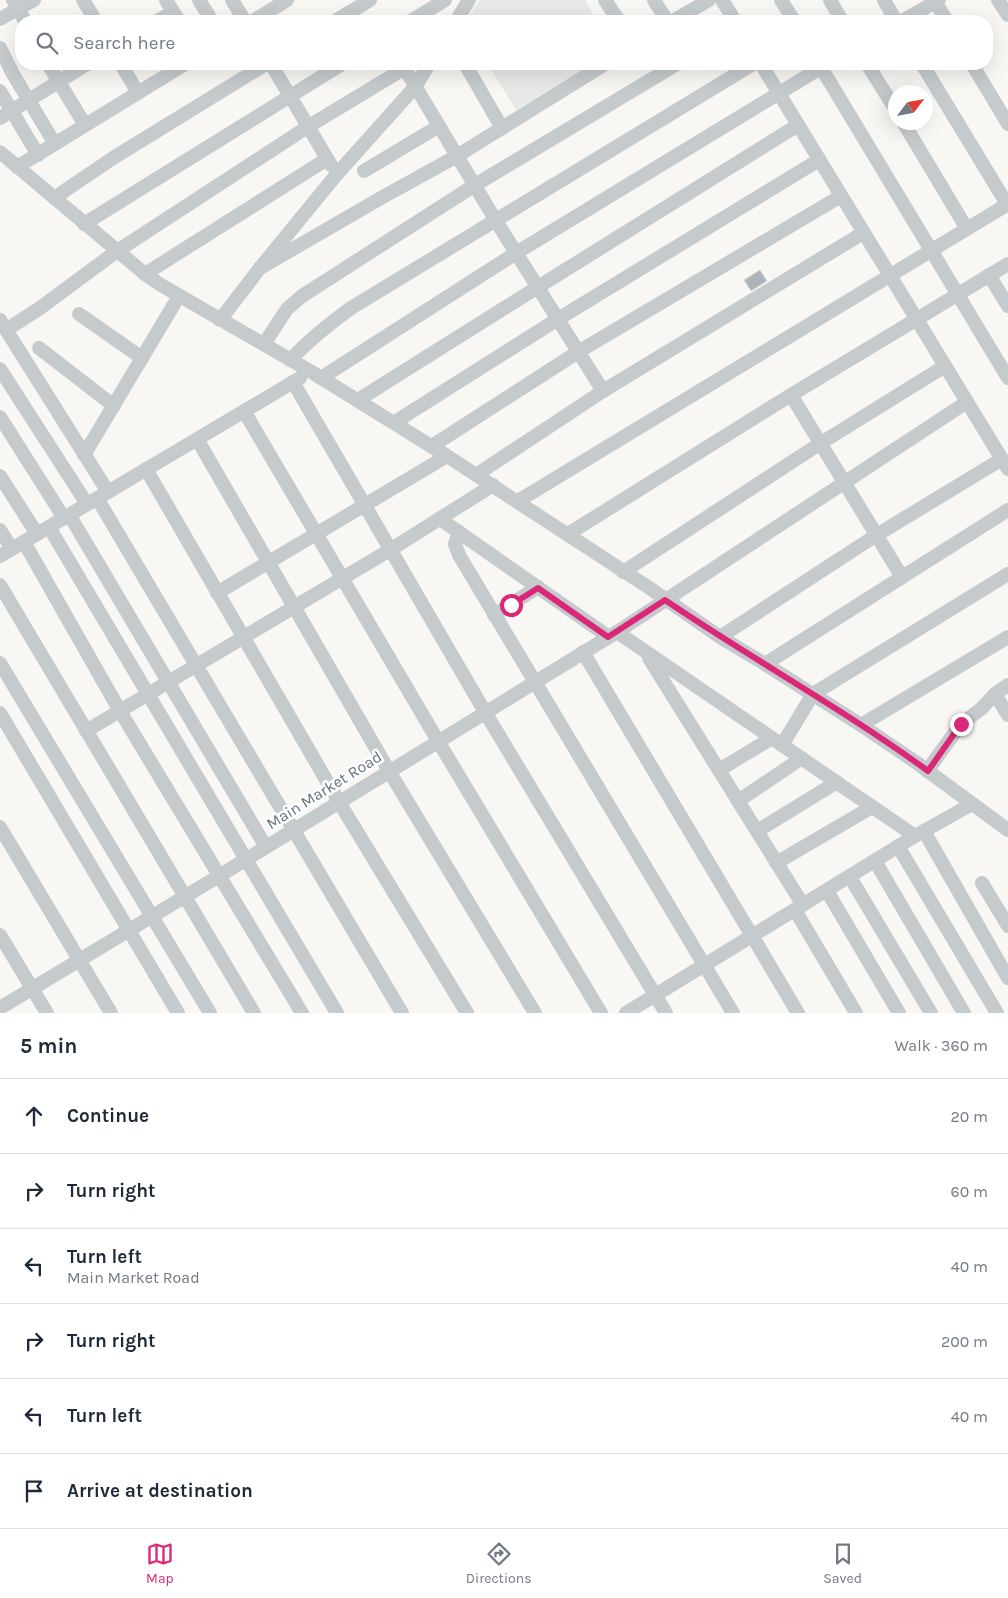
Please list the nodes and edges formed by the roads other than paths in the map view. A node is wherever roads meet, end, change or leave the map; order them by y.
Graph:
1 (34, 0) edge
2 (83, 0) edge
3 (198, 0) edge
4 (232, 0) edge
5 (288, 0) edge
6 (370, 0) edge
7 (445, 0) edge
8 (605, 0) edge
9 (654, 0) edge
10 (709, 0) edge
11 (722, 0) edge
12 (781, 0) edge
13 (830, 0) edge
14 (884, 0) edge
15 (998, 0) edge
16 (936, 1) edge
17 (465, 2) edge
18 (16, 4) edge
19 (273, 4) edge
20 (92, 15) edge
21 (208, 15) edge
22 (241, 15) edge
23 (261, 15) edge
24 (345, 15) edge
25 (420, 15) edge
26 (459, 15) edge
27 (615, 15) edge
28 (663, 15) edge
29 (683, 15) edge
30 (731, 15) edge
31 (790, 15) edge
32 (839, 15) edge
33 (893, 15) edge
34 (912, 15) edge
35 (944, 15) edge
36 (1008, 15) edge
37 (0, 20) edge
38 (0, 48) edge
39 (52, 70) edge
40 (77, 70) edge
41 (125, 70) edge
42 (175, 70) edge
43 (256, 70) edge
44 (275, 70) edge
45 (332, 70) edge
46 (397, 70) edge
47 (405, 70) edge
48 (425, 70) edge
49 (468, 70) edge
50 (595, 70) edge
51 (667, 70) edge
52 (744, 70) edge
53 (765, 70) edge
54 (814, 70) edge
55 (825, 70) edge
56 (872, 70) edge
57 (926, 70) edge
58 (976, 70) edge
59 (58, 81) junction
60 (415, 87) junction
61 (0, 91) edge
62 (138, 93) junction
63 (779, 93) junction
64 (290, 96) junction
65 (888, 97) edge
66 (28, 99) junction
67 (6, 114) edge
68 (1008, 124) edge
69 (85, 125) junction
70 (798, 125) junction
71 (309, 126) junction
72 (438, 126) junction
73 (502, 128) junction
74 (908, 130) edge
75 (55, 144) junction
76 (0, 152) edge
77 (38, 154) junction
78 (457, 156) junction
79 (327, 159) junction
80 (819, 160) junction
81 (17, 167) junction
82 (364, 171) dead end
83 (338, 174) junction
84 (475, 186) junction
85 (841, 196) junction
86 (54, 198) junction
87 (1008, 204) edge
88 (496, 221) junction
89 (84, 224) junction
90 (967, 229) junction
91 (863, 233) junction
92 (118, 251) junction
93 (931, 251) junction
94 (516, 253) junction
95 (1008, 264) edge
96 (260, 268) junction
97 (145, 274) junction
98 (989, 275) junction
99 (890, 276) junction
100 (538, 287) junction
101 (958, 294) junction
102 (179, 296) junction
103 (1008, 306) edge
104 (79, 314) dead end
105 (558, 319) junction
106 (917, 319) junction
107 (220, 320) junction
108 (3, 325) edge
109 (264, 344) junction
110 (39, 348) dead end
111 (578, 352) junction
112 (142, 358) junction
113 (290, 360) junction
114 (945, 366) junction
115 (0, 369) edge
116 (315, 375) junction
117 (1008, 378) edge
118 (293, 382) junction
119 (603, 391) junction
120 (791, 395) junction
121 (358, 400) junction
122 (967, 402) junction
123 (114, 406) junction
124 (244, 411) junction
125 (0, 417) edge
126 (395, 422) junction
127 (197, 439) junction
128 (821, 443) junction
129 (432, 446) junction
130 (84, 455) junction
131 (447, 456) junction
132 (1005, 464) edge
133 (146, 470) junction
134 (476, 475) junction
135 (0, 476) edge
136 (844, 482) junction
137 (493, 485) junction
138 (97, 498) junction
139 (518, 501) junction
140 (364, 505) junction
141 (1008, 510) edge
142 (67, 517) junction
143 (440, 519) junction
144 (49, 527) junction
145 (0, 530) edge
146 (459, 532) junction
147 (316, 534) junction
148 (568, 534) junction
149 (876, 536) junction
150 (24, 542) junction
151 (390, 550) junction
152 (0, 556) edge
153 (268, 562) junction
154 (624, 572) junction
155 (1008, 574) edge
156 (902, 577) junction
157 (343, 578) junction
158 (0, 585) edge
159 (538, 588) junction
160 (217, 593) junction
161 (665, 600) junction
162 (294, 607) junction
163 (494, 615) junction
164 (612, 634) junction
165 (720, 637) junction
166 (1008, 637) edge
167 (243, 638) junction
168 (583, 652) junction
169 (646, 652) junction
170 (0, 663) edge
171 (765, 664) junction
172 (196, 666) junction
173 (167, 682) junction
174 (534, 682) junction
175 (1008, 685) edge
176 (148, 694) junction
177 (813, 694) junction
178 (996, 694) junction
179 (120, 711) junction
180 (485, 712) junction
181 (0, 713) edge
182 (1008, 715) edge
183 (861, 725) junction
184 (86, 731) junction
185 (438, 741) junction
186 (777, 741) junction
187 (802, 758) junction
188 (719, 770) junction
189 (389, 771) junction
190 (928, 771) junction
191 (837, 782) junction
192 (738, 801) junction
193 (339, 802) junction
194 (972, 804) junction
195 (872, 806) junction
196 (0, 827) edge
197 (293, 830) junction
198 (1008, 830) edge
199 (756, 831) junction
200 (919, 834) junction
201 (898, 846) junction
202 (266, 847) junction
203 (246, 859) junction
204 (875, 861) junction
205 (776, 863) junction
206 (219, 876) junction
207 (850, 876) junction
208 (982, 883) dead end
209 (826, 891) junction
210 (184, 897) junction
211 (799, 908) junction
212 (152, 916) junction
213 (1008, 926) edge
214 (129, 930) junction
215 (0, 935) edge
216 (752, 935) junction
217 (79, 960) junction
218 (703, 965) junction
219 (1008, 978) edge
220 (32, 988) junction
221 (655, 995) junction
222 (0, 1008) edge
223 (47, 1013) edge
224 (111, 1013) edge
225 (178, 1013) edge
226 (210, 1013) edge
227 (254, 1013) edge
228 (302, 1013) edge
229 (337, 1013) edge
230 (402, 1013) edge
231 (467, 1013) edge
232 (535, 1013) edge
233 (601, 1013) edge
234 (626, 1013) edge
235 (666, 1013) edge
236 (733, 1013) edge
237 (798, 1013) edge
238 (856, 1013) edge
239 (898, 1013) edge
240 (931, 1013) edge
241 (964, 1013) edge
242 (997, 1013) edge

1 - 18 street
2 - 20 street
3 - 21 street
4 - 22 street
5 - 19 street
6 - 24 street
7 - 25 street
8 - 27 street
9 - 28 street
10 - 29 street
11 - 30 street
12 - 31 street
13 - 32 street
14 - 33 street
15 - 36 street
16 - 34 street
16 - 35 street
17 - 26 street
18 - 37 street
19 - 23 street
38 - 66 street
39 - 59 street
40 - 59 street
41 - 62 street
42 - 62 street
43 - 86 street
44 - 64 street
45 - 64 street
46 - 71 street
47 - 60 street
48 - 60 street
49 - 73 street
50 - 73 street
51 - 84 street
52 - 88 street
53 - 63 street
54 - 63 street
55 - 93 street
56 - 65 street
57 - 87 street
58 - 68 street
59 - 66 street
59 - 69 street
60 - 72 street
60 - 83 street
61 - 67 street
62 - 69 street
63 - 70 street
63 - 94 street
64 - 71 street
64 - 89 street
66 - 67 street
66 - 75 street
67 - 77 street
69 - 75 street
70 - 80 street
70 - 100 street
71 - 79 street
71 - 92 street
72 - 78 street
72 - 82 street
73 - 78 street
74 - 90 street
75 - 77 street
76 - 81 street
77 - 81 street
78 - 84 street
78 - 96 street
79 - 83 street
79 - 97 street
80 - 85 street
80 - 105 street
81 - 86 street
83 - 96 street
84 - 88 street
84 - 109 street
85 - 91 street
85 - 111 street
86 - 89 street
87 - 90 street
88 - 94 street
88 - 113 street
89 - 92 street
90 - 93 street
91 - 99 street
91 - 119 street
92 - 97 street
92 - 108 street
93 - 99 street
93 - 101 street
94 - 100 street
94 - 116 street
95 - 98 street
96 - 107 street
97 - 102 street
98 - 101 street
98 - 103 street
99 - 106 street
99 - 139 street
100 - 105 street
100 - 121 street
101 - 106 street
101 - 117 street
102 - 107 street
102 - 112 street
104 - 112 street
105 - 111 street
105 - 126 street
106 - 114 street
106 - 120 street
107 - 109 street
108 - 130 street
109 - 113 street
110 - 123 street
111 - 119 street
111 - 129 street
112 - 123 street
113 - 116 street
114 - 122 street
114 - 128 street
115 - 138 street
116 - 118 street
116 - 121 street
118 - 124 street
118 - 140 street
119 - 134 street
120 - 128 street
120 - 148 street
121 - 126 street
122 - 132 street
122 - 136 street, Main Market Road
123 - 130 street
124 - 127 street
124 - 147 street
125 - 142 street
126 - 129 street
127 - 133 street
127 - 153 street
128 - 136 street
128 - 154 street
129 - 131 street
130 - 138 street
131 - 134 street
131 - 140 street
132 - 149 street
133 - 138 street
133 - 160 street
134 - 137 street
135 - 150 street
136 - 149 street
136 - 161 street, Main Market Road
137 - 139 street
137 - 143 street
138 - 142 street
138 - 172 street
139 - 148 street
140 - 147 street
140 - 151 street
141 - 156 street
142 - 144 street
142 - 173 street
143 - 146 street
143 - 151 street
144 - 150 street
144 - 176 street
145 - 150 street
146 - 159 street
146 - 163 street
147 - 153 street
147 - 157 street
148 - 154 street
149 - 156 street
149 - 165 street
150 - 152 street
150 - 179 street
151 - 157 street
151 - 180 street
153 - 160 street
153 - 162 street
154 - 161 street
155 - 177 street
156 - 171 street
157 - 162 street
157 - 185 street
158 - 184 street
159 - 163 street
159 - 164 street
160 - 167 street
161 - 164 street, Main Market Road
161 - 165 street
162 - 167 street
162 - 189 street
163 - 174 street
164 - 168 street, Main Market Road
164 - 169 street
165 - 171 street
166 - 183 street
167 - 172 street
167 - 193 street
168 - 174 street, Main Market Road
168 - 216 street
169 - 186 street
169 - 188 street
170 - 212 street
171 - 177 street
172 - 173 street
172 - 197 street
173 - 176 street
173 - 202 street
174 - 180 street, Main Market Road
174 - 218 street
175 - 178 street
176 - 179 street
176 - 203 street
177 - 183 street
177 - 186 street
178 - 182 street
178 - 190 street
179 - 184 street
179 - 206 street
180 - 185 street, Main Market Road
180 - 221 street
181 - 214 street
183 - 190 street
184 - 210 street
185 - 189 street, Main Market Road
185 - 233 street
186 - 187 street
186 - 188 street
187 - 191 street
187 - 192 street
188 - 192 street
189 - 193 street, Main Market Road
189 - 232 street
190 - 194 street
191 - 195 street
191 - 199 street
192 - 199 street
193 - 197 street, Main Market Road
193 - 231 street
194 - 198 street
194 - 200 street
195 - 200 street
195 - 205 street
196 - 217 street
197 - 202 street, Main Market Road
197 - 230 street
199 - 205 street
200 - 201 street
200 - 219 street
201 - 204 street
201 - 242 street
202 - 203 street, Main Market Road
203 - 206 street, Main Market Road
203 - 229 street
204 - 207 street
204 - 241 street
205 - 211 street
206 - 210 street, Main Market Road
206 - 228 street
207 - 209 street
207 - 240 street
208 - 213 street
209 - 211 street
209 - 239 street
210 - 212 street, Main Market Road
210 - 227 street
211 - 216 street
211 - 238 street
212 - 214 street, Main Market Road
212 - 226 street
214 - 217 street, Main Market Road
214 - 225 street
215 - 220 street
216 - 218 street
216 - 237 street
217 - 220 street, Main Market Road
217 - 224 street
218 - 221 street
218 - 236 street
220 - 222 street, Main Market Road
220 - 223 street
221 - 234 street
221 - 235 street

